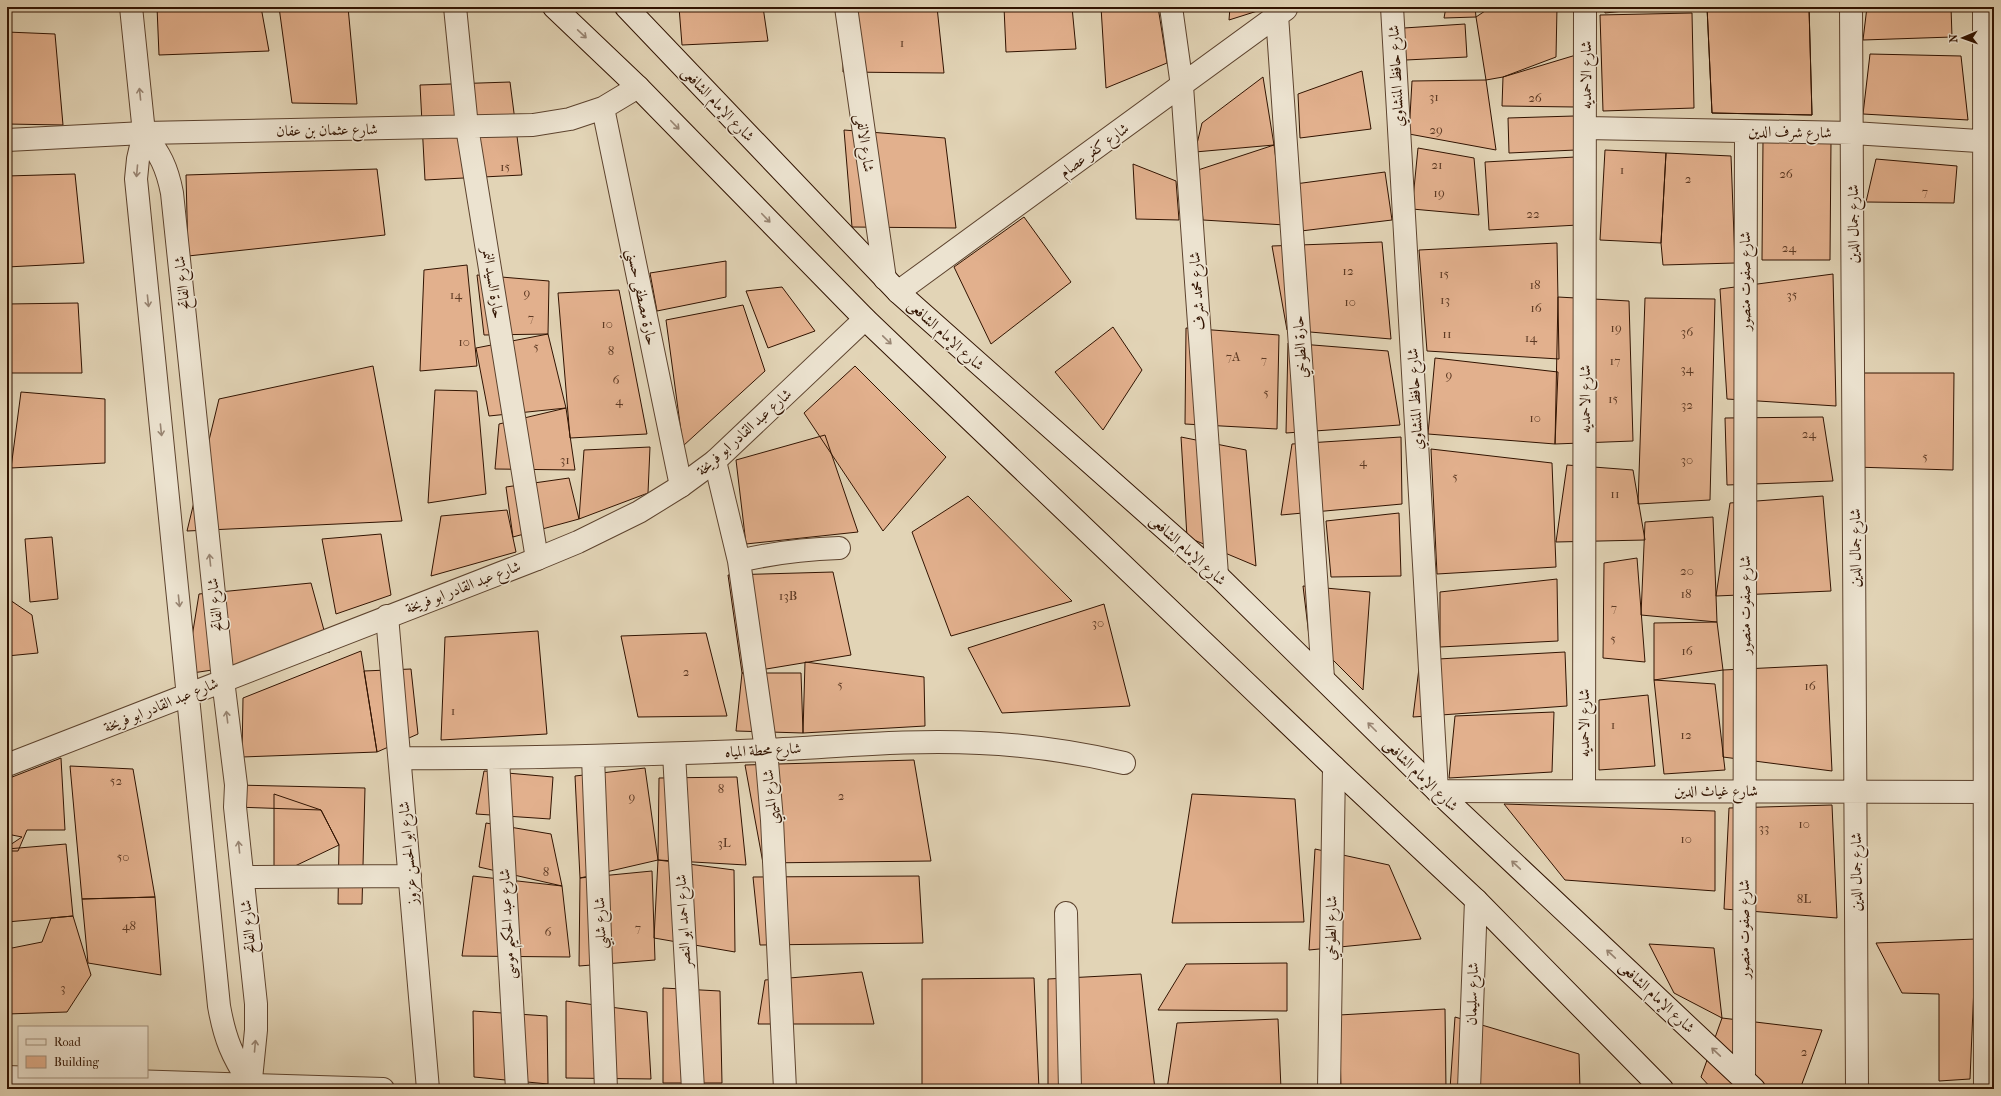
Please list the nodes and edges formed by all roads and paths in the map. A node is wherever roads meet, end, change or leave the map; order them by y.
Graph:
1 (130, 7) edge
2 (455, 7) edge
3 (554, 7) edge
4 (626, 7) edge
5 (846, 7) edge
6 (1171, 7) edge
7 (1392, 7) edge
8 (1585, 7) edge
9 (1851, 7) edge
10 (1984, 7) edge
11 (1283, 11) edge
12 (1182, 86) junction
13 (638, 87) junction
14 (603, 108) junction
15 (467, 127) junction
16 (1586, 128) junction
17 (1746, 132) junction
18 (144, 133) junction
19 (1853, 133) junction
20 (7, 140) edge
21 (1989, 141) edge
22 (892, 286) junction
23 (865, 319) junction
24 (715, 461) junction
25 (681, 486) junction
26 (839, 548) dead end
27 (537, 559) junction
28 (739, 561) junction
29 (1217, 575) junction
30 (387, 616) junction
31 (1323, 678) junction
32 (223, 680) junction
33 (188, 696) junction
34 (766, 750) junction
35 (674, 754) junction
36 (593, 757) junction
37 (400, 758) junction
38 (498, 759) junction
39 (1124, 763) dead end
40 (7, 765) edge
41 (1334, 768) junction
42 (1437, 791) junction
43 (1584, 791) junction
44 (1744, 791) junction
45 (1856, 791) junction
46 (1990, 792) edge
47 (410, 876) junction
48 (243, 877) junction
49 (1476, 900) junction
50 (1066, 913) dead end
51 (7, 1077) edge
52 (18, 1077) edge
53 (31, 1078) edge
54 (1749, 1084) edge
55 (250, 1087) edge
56 (383, 1089) edge
57 (428, 1089) edge
58 (517, 1089) edge
59 (606, 1089) edge
60 (693, 1089) edge
61 (785, 1089) edge
62 (1070, 1089) edge
63 (1329, 1089) edge
64 (1469, 1089) edge
65 (1662, 1089) edge
66 (1857, 1089) edge
67 (1985, 1089) edge

18 -> 1 street
2 - 15 street, حارة السيد النمر
3 -> 13 street
4 - 22 street, شارع الإمام الشافعى
5 - 22 street, شارع الالفى
6 - 12 street, شارع محمد شرف
7 - 42 street, شارع حافظ المنشاوي
8 - 16 street, شارع الاحمديه
9 - 19 street, شارع جمال الدين
10 - 21 street
11 - 12 street, شارع كفر عصام
11 - 31 street, حارة الطوخي
12 - 22 street, شارع كفر عصام
12 - 29 street, شارع محمد شرف
13 - 14 street, شارع عثمان بن عفان
13 -> 23 street
14 - 15 street, شارع عثمان بن عفان
14 - 25 street, حارة مصطفى حسني
15 - 18 street, شارع عثمان بن عفان
15 - 27 street, حارة السيد النمر
16 - 17 street, شارع شرف الدين
16 - 43 street, شارع الاحمديه
17 - 19 street, شارع شرف الدين
17 - 44 street, شارع صفوت منصور
18 - 20 street, شارع عثمان بن عفان
32 -> 18 street, شارع الفاتح
18 -> 33 street
19 - 21 street, شارع شرف الدين
19 - 45 street, شارع جمال الدين
21 - 46 street
22 - 29 street, شارع الإمام الشافعى
23 - 24 street, شارع عبد القادر ابو فريخة
23 -> 41 street
24 - 25 street, شارع عبد القادر ابو فريخة
24 - 28 street, شارع الميهي
25 - 27 street, شارع عبد القادر ابو فريخة
26 - 28 street
27 - 30 street, شارع عبد القادر ابو فريخة
28 - 34 street, شارع الميهي
29 - 31 street, شارع الإمام الشافعى
30 - 32 street, شارع عبد القادر ابو فريخة
30 - 37 street, شارع ابو الحسن عزوز
42 -> 31 street, شارع الإمام الشافعى
32 - 33 street, شارع عبد القادر ابو فريخة
48 -> 32 street, شارع الفاتح
33 - 40 street, شارع عبد القادر ابو فريخة
33 - 55 street
34 - 35 street, شارع محطة المياه
34 - 39 street, شارع محطة المياه
34 - 61 street, شارع الميهي
35 - 36 street, شارع محطة المياه
35 - 60 street, شارع احمد ابو النصر
36 - 38 street, شارع محطة المياه
36 - 59 street, شارع شلبي
37 - 38 street, شارع محطة المياه
37 - 47 street, شارع ابو الحسن عزوز
38 - 58 street, شارع عبد الحكيم موسى
41 - 49 street
41 - 63 street, شارع الطوخي
42 - 43 street, شارع غياث الدين
54 -> 42 street, شارع الإمام الشافعى
43 - 44 street, شارع غياث الدين
44 - 45 street, شارع غياث الدين
44 - 54 street, شارع صفوت منصور
45 - 46 street, شارع غياث الدين
45 - 66 street, شارع جمال الدين
46 - 67 street
47 - 48 street
47 - 57 street, شارع ابو الحسن عزوز
55 -> 48 street, شارع الفاتح
49 - 64 street, شارع سليمان
49 - 65 street
50 - 62 street
51 - 52 street
53 - 55 street
55 - 56 street

